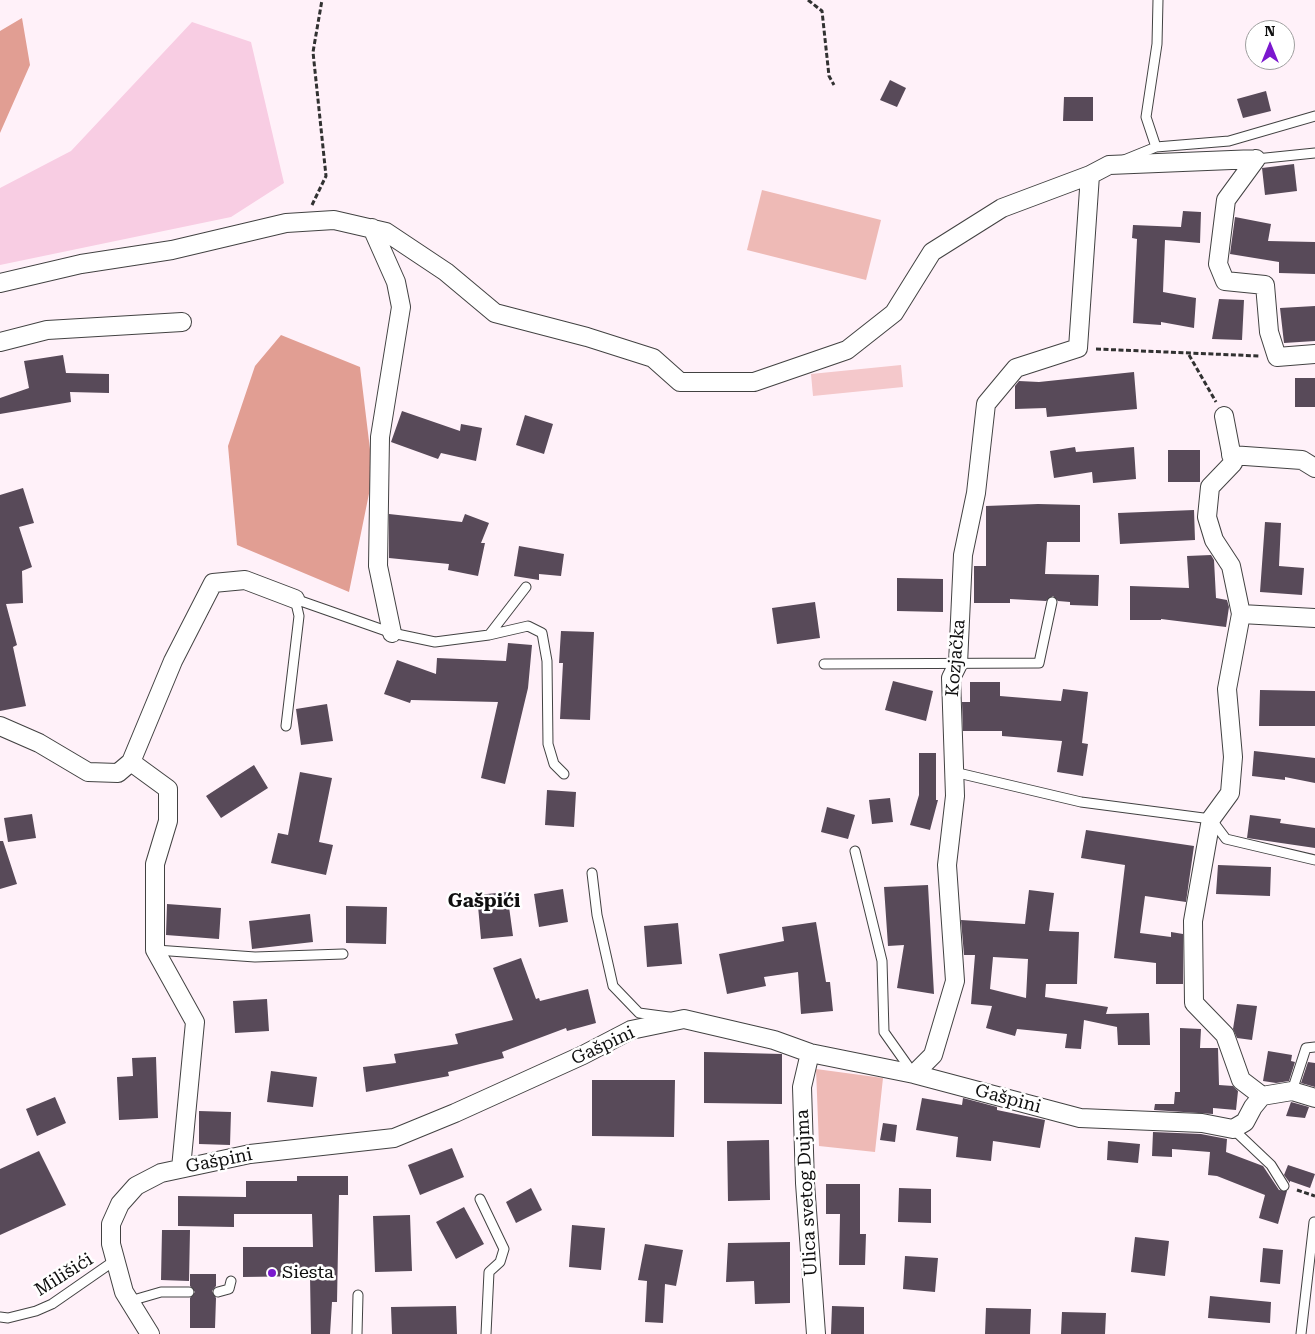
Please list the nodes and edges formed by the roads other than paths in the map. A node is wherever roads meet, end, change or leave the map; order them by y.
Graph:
1 (1158, 0) edge
2 (1315, 116) edge
3 (1156, 147) junction
4 (1315, 153) edge
5 (1256, 159) junction
6 (1109, 165) junction
7 (1090, 175) junction
8 (372, 228) junction
9 (0, 282) edge
10 (182, 322) dead end
11 (0, 342) edge
12 (1315, 354) edge
13 (1224, 416) road end
14 (1231, 455) junction
15 (1315, 468) edge
16 (526, 587) dead end
17 (295, 599) junction
18 (1052, 602) dead end
19 (1242, 614) junction
20 (1315, 618) edge
21 (392, 633) junction
22 (489, 635) junction
23 (824, 664) dead end
24 (958, 664) junction
25 (0, 726) edge
26 (286, 726) dead end
27 (132, 762) junction
28 (954, 772) junction
29 (564, 774) dead end
30 (1211, 819) junction
31 (855, 850) dead end
32 (1315, 860) edge
33 (592, 873) dead end
34 (155, 950) junction
35 (343, 954) dead end
36 (684, 1019) junction
37 (1315, 1047) edge
38 (810, 1053) junction
39 (914, 1074) junction
40 (1292, 1091) junction
41 (1262, 1096) junction
42 (1315, 1098) edge
43 (1233, 1128) junction
44 (181, 1168) junction
45 (1284, 1186) road end
46 (480, 1199) dead end
47 (1314, 1222) dead end
48 (114, 1261) junction
49 (231, 1281) dead end
50 (189, 1292) dead end
51 (218, 1292) dead end
52 (358, 1295) dead end
53 (130, 1301) junction
54 (0, 1318) edge
55 (150, 1334) edge
56 (357, 1334) edge
57 (486, 1334) edge
58 (816, 1334) edge
59 (1301, 1334) edge

1 - 3 lane
2 - 3 lane
3 - 6 lane
4 - 5 lane
5 - 6 street
5 - 12 street
6 - 7 street
7 - 8 street
7 - 24 street, Kozjačka
8 - 9 street
8 - 21 street
10 - 11 street
13 - 14 street
14 - 15 street
14 - 19 street
16 - 22 lane
17 - 21 lane
17 - 26 lane
17 - 27 street
18 - 24 lane
19 - 20 street
19 - 30 street
21 - 22 lane
22 - 29 lane
23 - 24 lane
24 - 28 street, Kozjačka
25 - 27 street
27 - 34 street
28 - 30 lane
28 - 39 street, Kozjačka
30 - 32 lane
30 - 41 street
31 - 39 lane
33 - 36 lane
34 - 35 lane
34 - 44 street
36 - 38 street, Gašpini
36 - 44 street, Gašpini
37 - 40 lane
38 - 39 street, Gašpini
38 - 58 street, Ulica svetog Dujma
39 - 43 street, Gašpini
40 - 41 street
40 - 42 street
41 - 43 street
43 - 45 lane
44 - 48 street, Gašpini
46 - 57 lane
47 - 59 lane
48 - 53 street, Gašpini
48 - 54 lane, Milišići
49 - 51 lane
50 - 53 lane
52 - 56 lane
53 - 55 street, Gašpini

